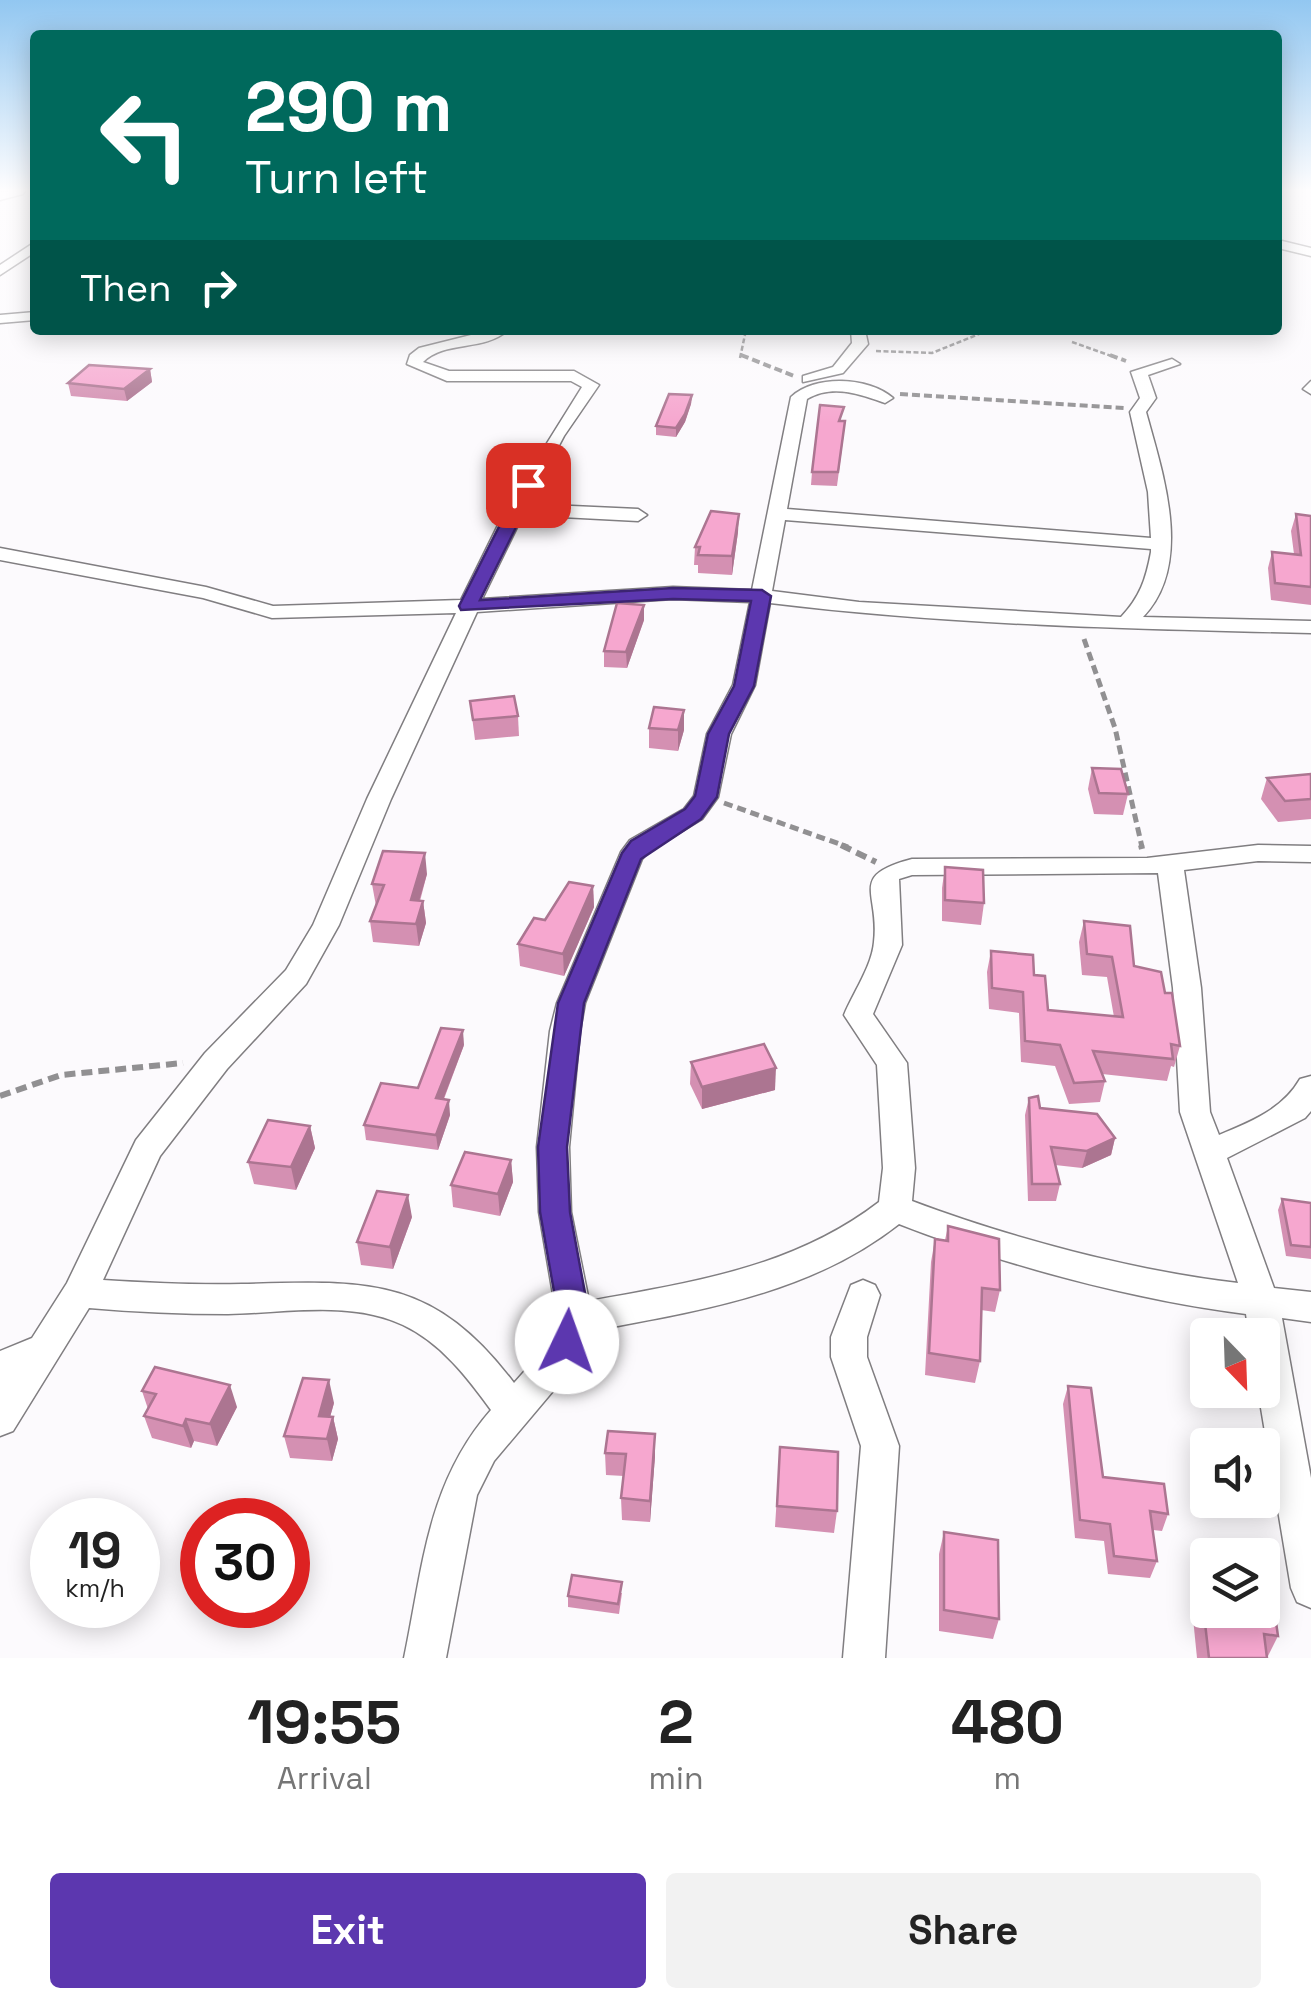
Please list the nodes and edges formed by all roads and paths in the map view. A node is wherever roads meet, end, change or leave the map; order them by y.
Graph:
1 (30, 316) edge
2 (0, 319) edge
3 (491, 335) edge
4 (745, 335) edge
5 (858, 335) edge
6 (977, 335) edge
7 (1072, 342) dead end
8 (858, 349) junction
9 (1172, 364) dead end
10 (1146, 367) junction
11 (806, 385) junction
12 (879, 395) joint
13 (1142, 408) junction
14 (515, 509) junction
15 (778, 514) junction
16 (638, 515) dead end
17 (1158, 544) junction
18 (0, 554) edge
19 (762, 596) junction
20 (468, 606) junction
21 (1128, 621) junction
22 (1078, 622) junction
23 (1311, 628) edge
24 (706, 797) junction
25 (1311, 854) edge
26 (1158, 865) junction
27 (888, 875) junction
28 (216, 1061) junction
29 (1311, 1088) edge
30 (0, 1096) edge
31 (1211, 1152) junction
32 (895, 1208) junction
33 (80, 1293) junction
34 (863, 1295) dead end
35 (1262, 1300) junction
36 (1309, 1304) edge
37 (574, 1320) junction
38 (39, 1351) junction
39 (0, 1368) edge
40 (512, 1410) junction
41 (0, 1419) edge
42 (1311, 1588) edge
43 (424, 1658) edge
44 (864, 1658) edge

1 - 2 street
3 - 14 street
4 - 11 path
5 - 8 street
6 - 8 path
7 - 10 path
8 - 11 street
9 - 10 street
10 - 13 street
11 - 12 street
11 - 15 street
12 - 13 path
13 - 17 street
14 - 16 street
14 - 20 street
15 - 17 street
15 - 19 street
17 - 21 street
18 - 20 street
19 - 20 street
19 - 22 street
19 - 24 street
20 - 28 street
21 - 22 street
21 - 23 street
22 - 26 path
24 - 27 path
24 - 37 street
25 - 26 street
26 - 27 street
26 - 31 street
27 - 32 street
28 - 30 path
28 - 33 street
29 - 31 street
31 - 35 street
32 - 35 street
32 - 37 street
33 - 38 street
33 - 40 street
34 - 44 street
35 - 36 street
35 - 42 street
37 - 40 street
38 - 39 street
38 - 41 street
40 - 43 street

